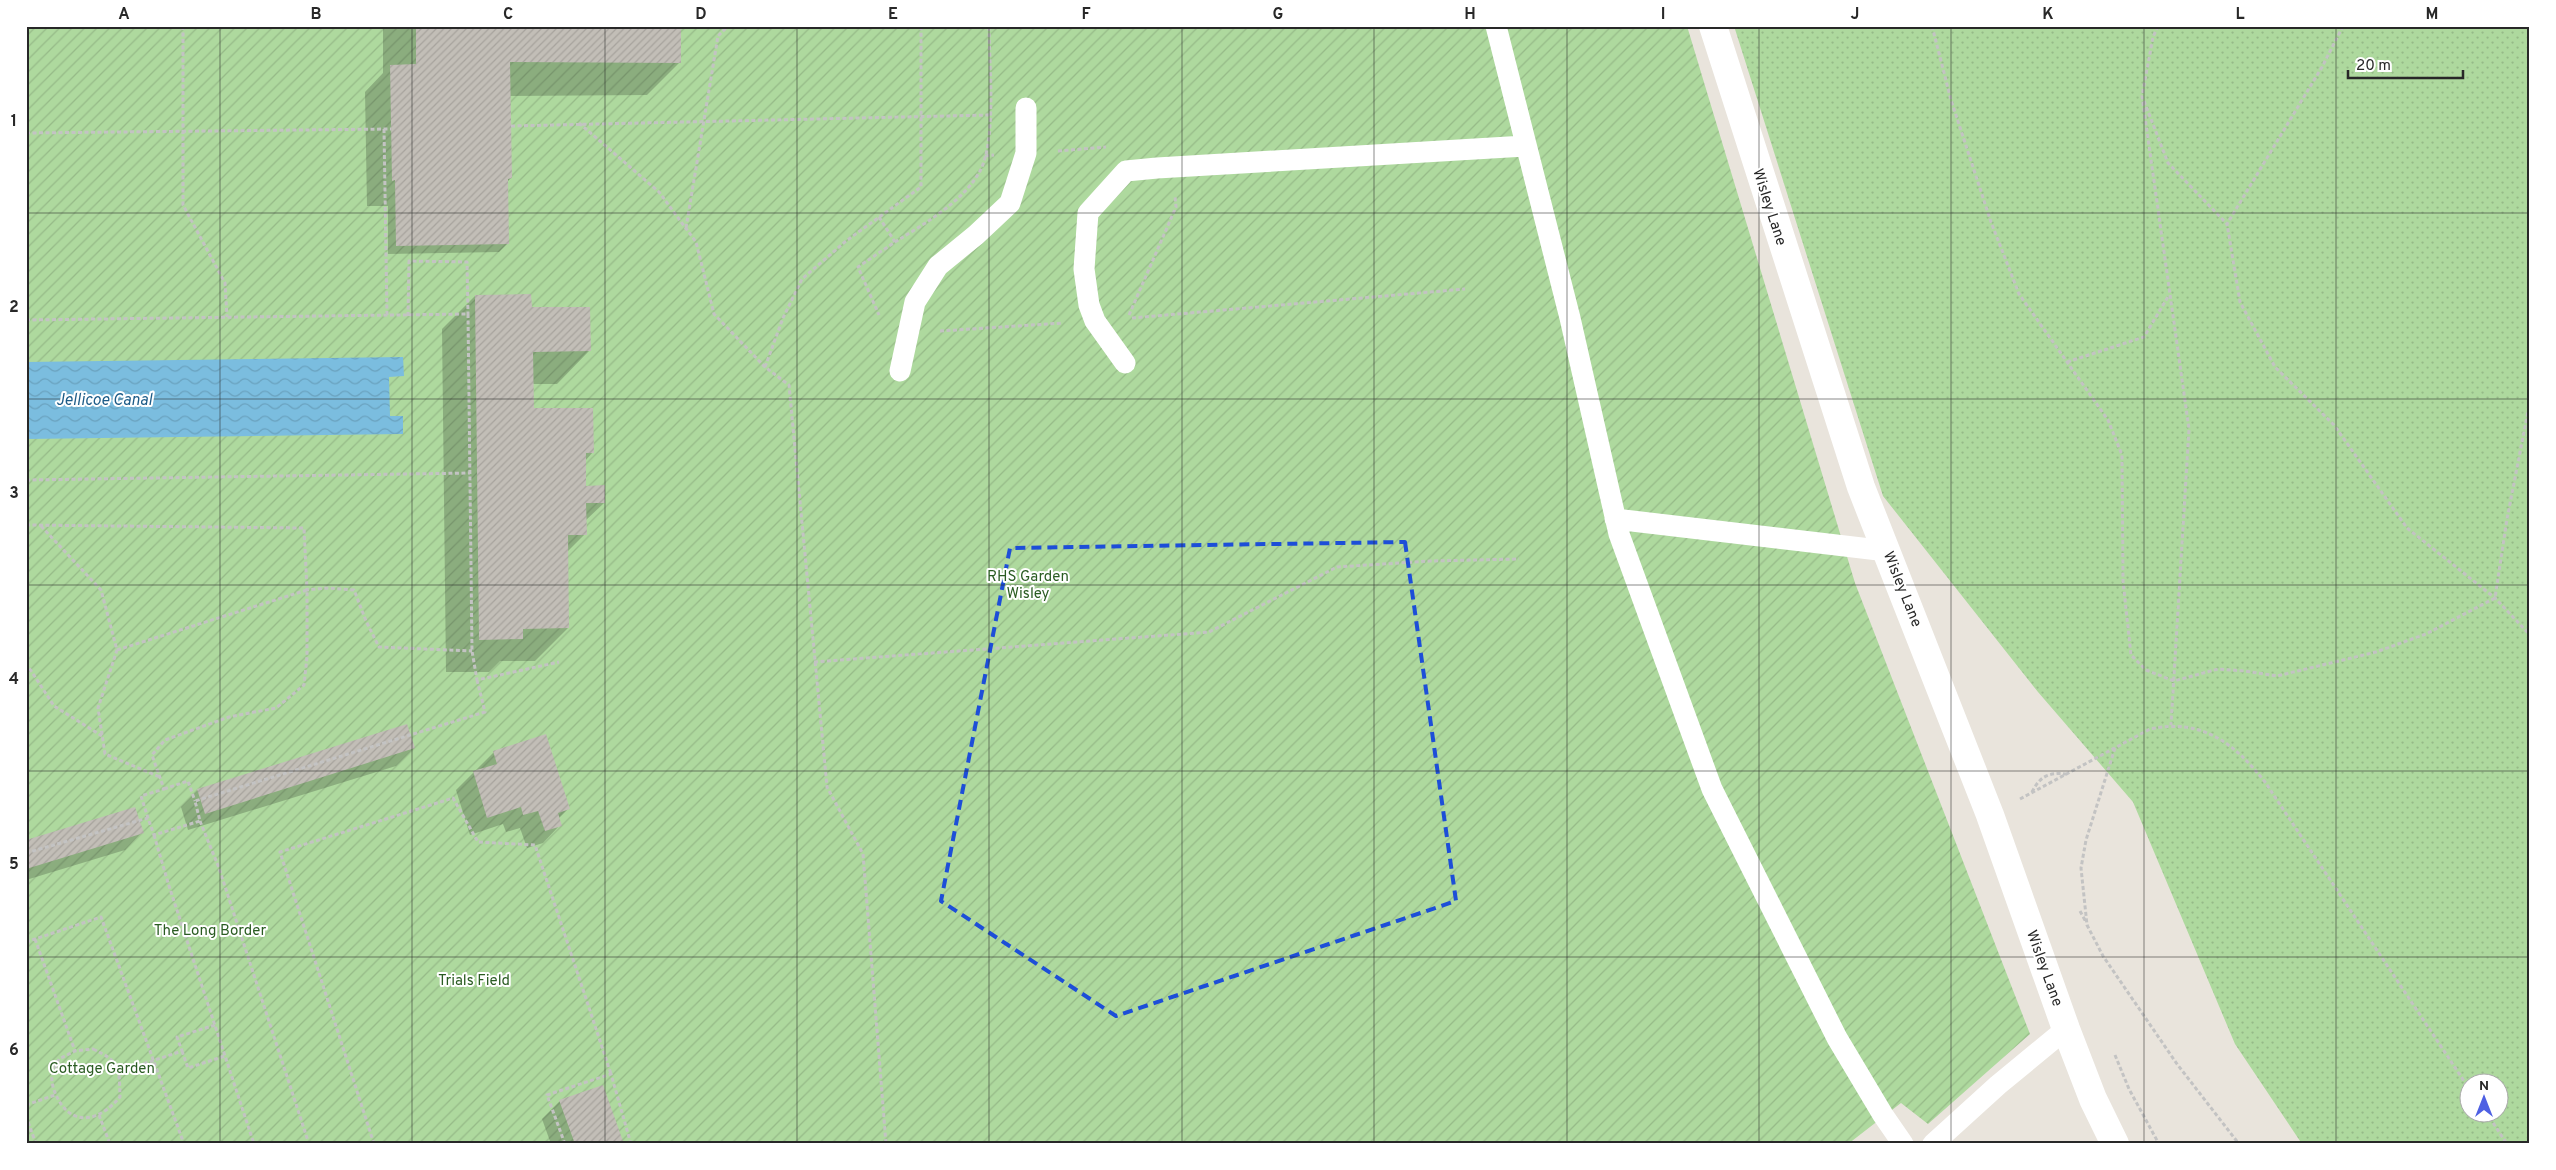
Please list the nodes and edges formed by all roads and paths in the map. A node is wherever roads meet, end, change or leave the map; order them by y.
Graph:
1 (183, 26) edge
2 (728, 26) edge
3 (921, 26) edge
4 (988, 26) edge
5 (1496, 26) edge
6 (1713, 26) edge
7 (1932, 26) edge
8 (2158, 26) edge
9 (2343, 26) edge
10 (2142, 96) junction
11 (1026, 108) dead end
12 (990, 115) junction
13 (920, 118) junction
14 (703, 122) junction
15 (579, 123) junction
16 (512, 126) dead end
17 (384, 129) junction
18 (391, 129) dead end
19 (183, 130) junction
20 (26, 133) edge
21 (1525, 146) junction
22 (1173, 167) junction
23 (879, 217) junction
24 (2227, 224) junction
25 (686, 228) junction
26 (896, 242) junction
27 (1465, 289) dead end
28 (2169, 294) junction
29 (468, 314) junction
30 (387, 316) junction
31 (408, 316) junction
32 (228, 317) junction
33 (26, 320) edge
34 (1096, 321) junction
35 (907, 333) junction
36 (2067, 362) junction
37 (1125, 363) dead end
38 (765, 367) junction
39 (900, 371) dead end
40 (2530, 400) edge
41 (470, 473) junction
42 (26, 480) edge
43 (1615, 519) junction
44 (26, 526) edge
45 (40, 526) junction
46 (1887, 551) junction
47 (1519, 559) dead end
48 (308, 590) junction
49 (2495, 598) junction
50 (2530, 635) edge
51 (117, 650) junction
52 (472, 652) junction
53 (559, 662) dead end
54 (814, 662) junction
55 (26, 663) edge
56 (477, 680) junction
57 (2174, 681) junction
58 (2171, 725) junction
59 (103, 736) junction
60 (2115, 748) junction
61 (2067, 774) junction
62 (160, 777) junction
63 (164, 789) junction
64 (2032, 792) junction
65 (196, 801) junction
66 (1990, 816) junction
67 (148, 818) junction
68 (200, 821) junction
69 (154, 835) junction
70 (26, 853) edge
71 (2080, 911) dead end
72 (2087, 925) junction
73 (35, 939) junction
74 (26, 942) edge
75 (216, 1025) junction
76 (2066, 1029) junction
77 (76, 1051) junction
78 (182, 1051) junction
79 (226, 1056) junction
80 (155, 1060) junction
81 (120, 1072) junction
82 (2458, 1072) edge
83 (611, 1074) junction
84 (56, 1095) junction
85 (26, 1105) edge
86 (26, 1116) edge
87 (100, 1116) junction
88 (2493, 1122) edge
89 (36, 1144) edge
90 (110, 1144) edge
91 (184, 1144) edge
92 (254, 1144) edge
93 (309, 1144) edge
94 (374, 1144) edge
95 (565, 1144) edge
96 (631, 1144) edge
97 (886, 1144) edge
98 (1903, 1144) edge
99 (1933, 1144) edge
100 (2115, 1144) edge
101 (2239, 1144) edge
102 (2507, 1144) edge

1 - 19 path
2 - 14 path
3 - 13 path
4 - 12 path
5 - 21 lane
6 - 46 street, Wisley Lane
7 - 36 path
8 - 10 path
9 - 24 path
10 - 24 path
10 - 28 path
11 - 35 lane
12 - 13 path
12 - 26 path
13 - 14 path
13 - 23 path
14 - 15 path
14 - 25 path
15 - 16 path
15 - 25 path
17 - 18 path
17 - 19 path
17 - 30 path
19 - 20 path
19 - 32 path
21 - 22 lane
21 - 43 lane
22 - 27 path
22 - 34 lane
23 - 26 path
23 - 38 path
24 - 49 path
25 - 38 path
26 - 35 path
28 - 36 path
28 - 57 path
29 - 31 path
29 - 31 path
29 - 41 path
30 - 31 path
30 - 32 path
32 - 33 path
34 - 35 path
34 - 37 lane
35 - 39 lane
36 - 57 path
38 - 54 path
40 - 49 path
41 - 42 path
41 - 52 path
43 - 46 lane
43 - 98 lane
44 - 45 path
45 - 48 path
45 - 51 path
46 - 66 street, Wisley Lane
47 - 54 path
48 - 51 path
48 - 52 path
48 - 62 path
49 - 50 path
49 - 57 path
51 - 59 path
52 - 56 path
53 - 56 path
54 - 97 path
55 - 59 path
56 - 65 path
57 - 58 path
58 - 60 path
58 - 82 path
59 - 62 path
60 - 61 path
60 - 72 path
61 - 64 path
61 - 64 path
62 - 63 path
63 - 65 path
63 - 67 path
64 - 66 path
65 - 68 path
66 - 76 street, Wisley Lane
67 - 69 path
67 - 70 path
68 - 69 path
68 - 93 path
69 - 75 path
71 - 72 path
72 - 101 path
73 - 74 path
73 - 77 path
73 - 80 path
75 - 78 path
75 - 79 path
76 - 99 lane
76 - 100 street, Wisley Lane
77 - 81 path
77 - 84 path
78 - 79 path
78 - 80 path
79 - 92 path
80 - 81 path
80 - 91 path
81 - 87 path
83 - 94 path
83 - 95 path
83 - 96 path
84 - 85 path
84 - 87 path
86 - 89 path
87 - 90 path
88 - 102 path

